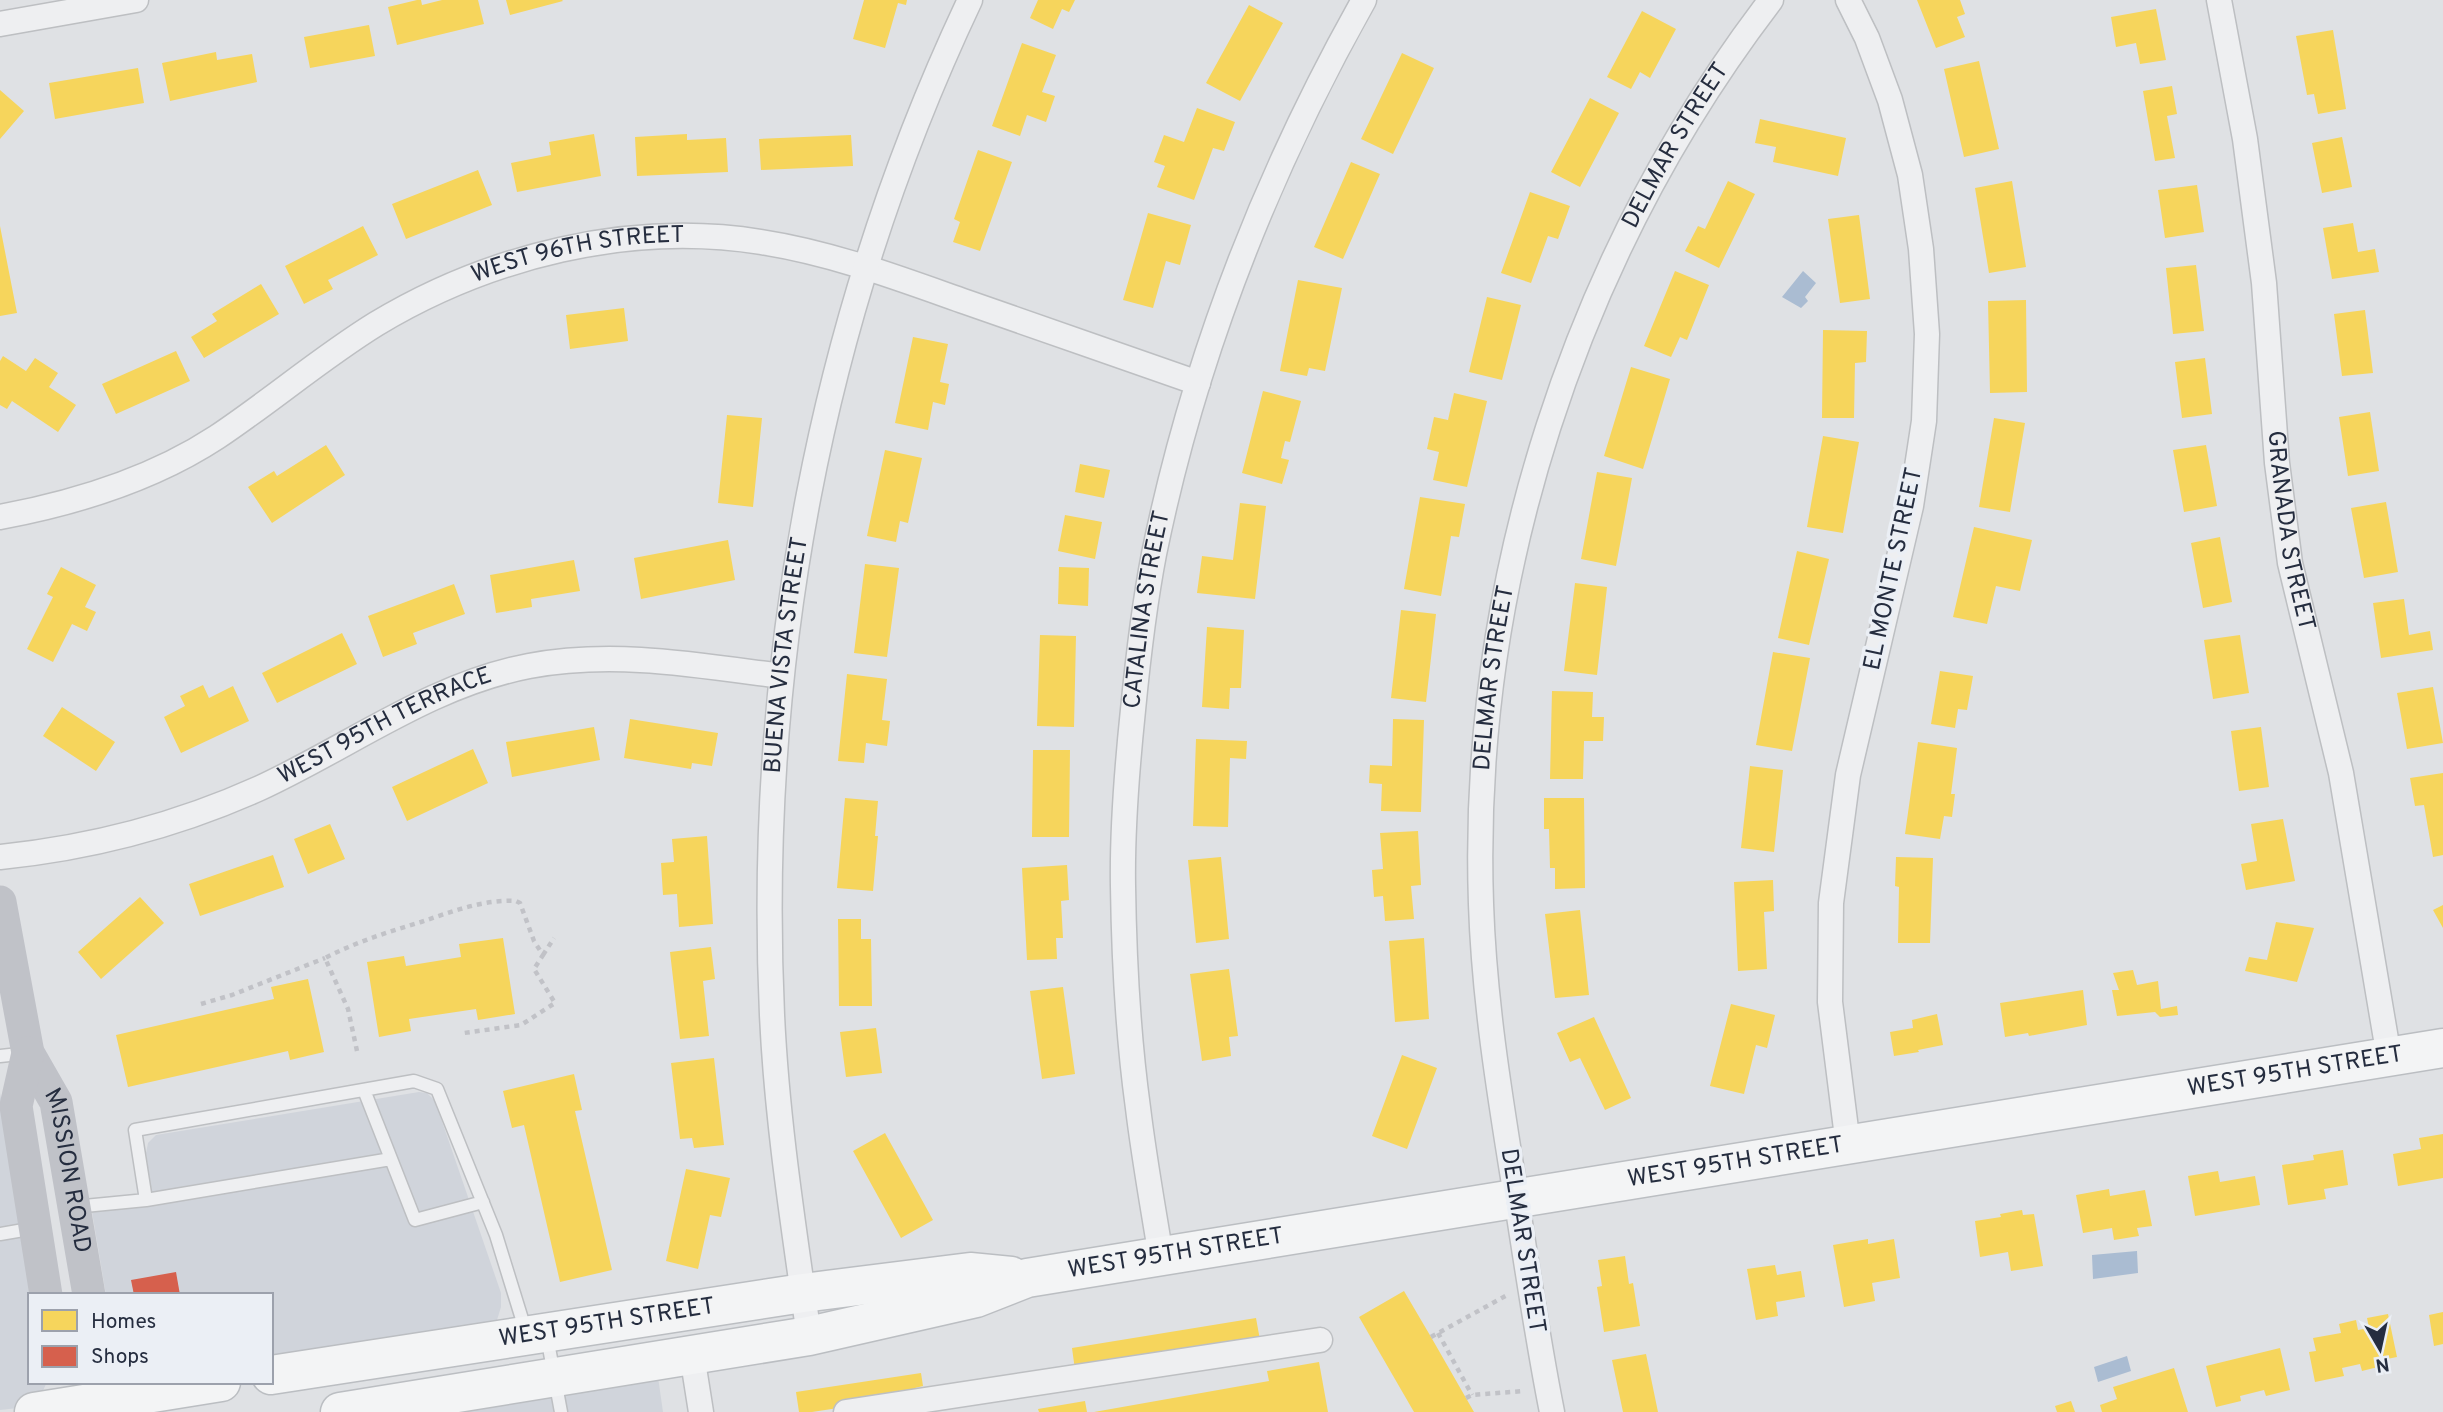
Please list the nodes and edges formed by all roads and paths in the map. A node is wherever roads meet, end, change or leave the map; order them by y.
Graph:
1 (136, 0) edge
2 (970, 0) edge
3 (1364, 0) edge
4 (1771, 0) edge
5 (1848, 0) edge
6 (2219, 0) edge
7 (0, 24) edge
8 (865, 267) junction
9 (1198, 383) junction
10 (0, 517) edge
11 (781, 676) junction
12 (0, 857) edge
13 (0, 902) edge
14 (554, 938) dead end
15 (543, 955) junction
16 (325, 958) junction
17 (201, 1004) dead end
18 (464, 1033) dead end
19 (2443, 1048) edge
20 (357, 1051) dead end
21 (14, 1054) edge
22 (2389, 1057) junction
23 (364, 1090) junction
24 (1848, 1145) junction
25 (391, 1159) junction
26 (146, 1200) junction
27 (1516, 1200) junction
28 (483, 1202) junction
29 (74, 1206) junction
30 (36, 1228) junction
31 (0, 1234) edge
32 (1161, 1256) junction
33 (1027, 1278) junction
34 (46, 1293) edge
35 (89, 1293) edge
36 (803, 1293) junction
37 (1509, 1294) dead end
38 (1438, 1333) junction
39 (537, 1334) junction
40 (809, 1336) junction
41 (1431, 1337) dead end
42 (1320, 1340) dead end
43 (692, 1355) junction
44 (273, 1375) edge
45 (206, 1384) edge
46 (1525, 1391) dead end
47 (558, 1394) edge
48 (105, 1398) edge
49 (56, 1403) edge
50 (340, 1412) edge
51 (701, 1412) edge
52 (846, 1412) edge
53 (1552, 1412) edge

1 - 7 street
2 - 8 street, BUENA VISTA STREET
3 - 9 street, CATALINA STREET
4 - 27 street, DELMAR STREET
5 - 24 street, EL MONTE STREET
6 - 22 street, GRANADA STREET
8 - 9 street, WEST 96TH STREET
8 - 10 street, WEST 96TH STREET
8 - 11 street, BUENA VISTA STREET
9 - 32 street, CATALINA STREET
11 - 12 street, WEST 95TH TERRACE
11 - 36 street, BUENA VISTA STREET
13 - 21 main road, MISSION ROAD
14 - 15 path
15 - 16 path
15 - 18 path
16 - 17 path
16 - 20 path
19 - 22 main road, WEST 95TH STREET
21 - 29 main road, MISSION ROAD
21 - 30 main road, MISSION ROAD
22 - 24 main road, WEST 95TH STREET
23 - 25 lane
23 - 26 lane
23 - 28 lane
24 - 27 main road, WEST 95TH STREET
25 - 26 lane
25 - 28 lane
26 - 29 lane
27 - 32 main road, WEST 95TH STREET
27 - 53 street, DELMAR STREET
28 - 39 lane
29 - 35 main road, MISSION ROAD
30 - 31 lane
30 - 34 main road, MISSION ROAD
32 - 33 main road, WEST 95TH STREET
33 - 36 main road, WEST 95TH STREET
33 - 40 main road, WEST 95TH STREET
36 - 39 main road, WEST 95TH STREET
36 - 40 street, BUENA VISTA STREET
37 - 38 path
38 - 41 path
38 - 46 path
39 - 44 main road, WEST 95TH STREET
39 - 47 lane
40 - 43 main road, WEST 95TH STREET
42 - 52 street
43 - 47 main road, WEST 95TH STREET
43 - 51 street
45 - 48 main road
47 - 50 main road, WEST 95TH STREET
48 - 49 main road

